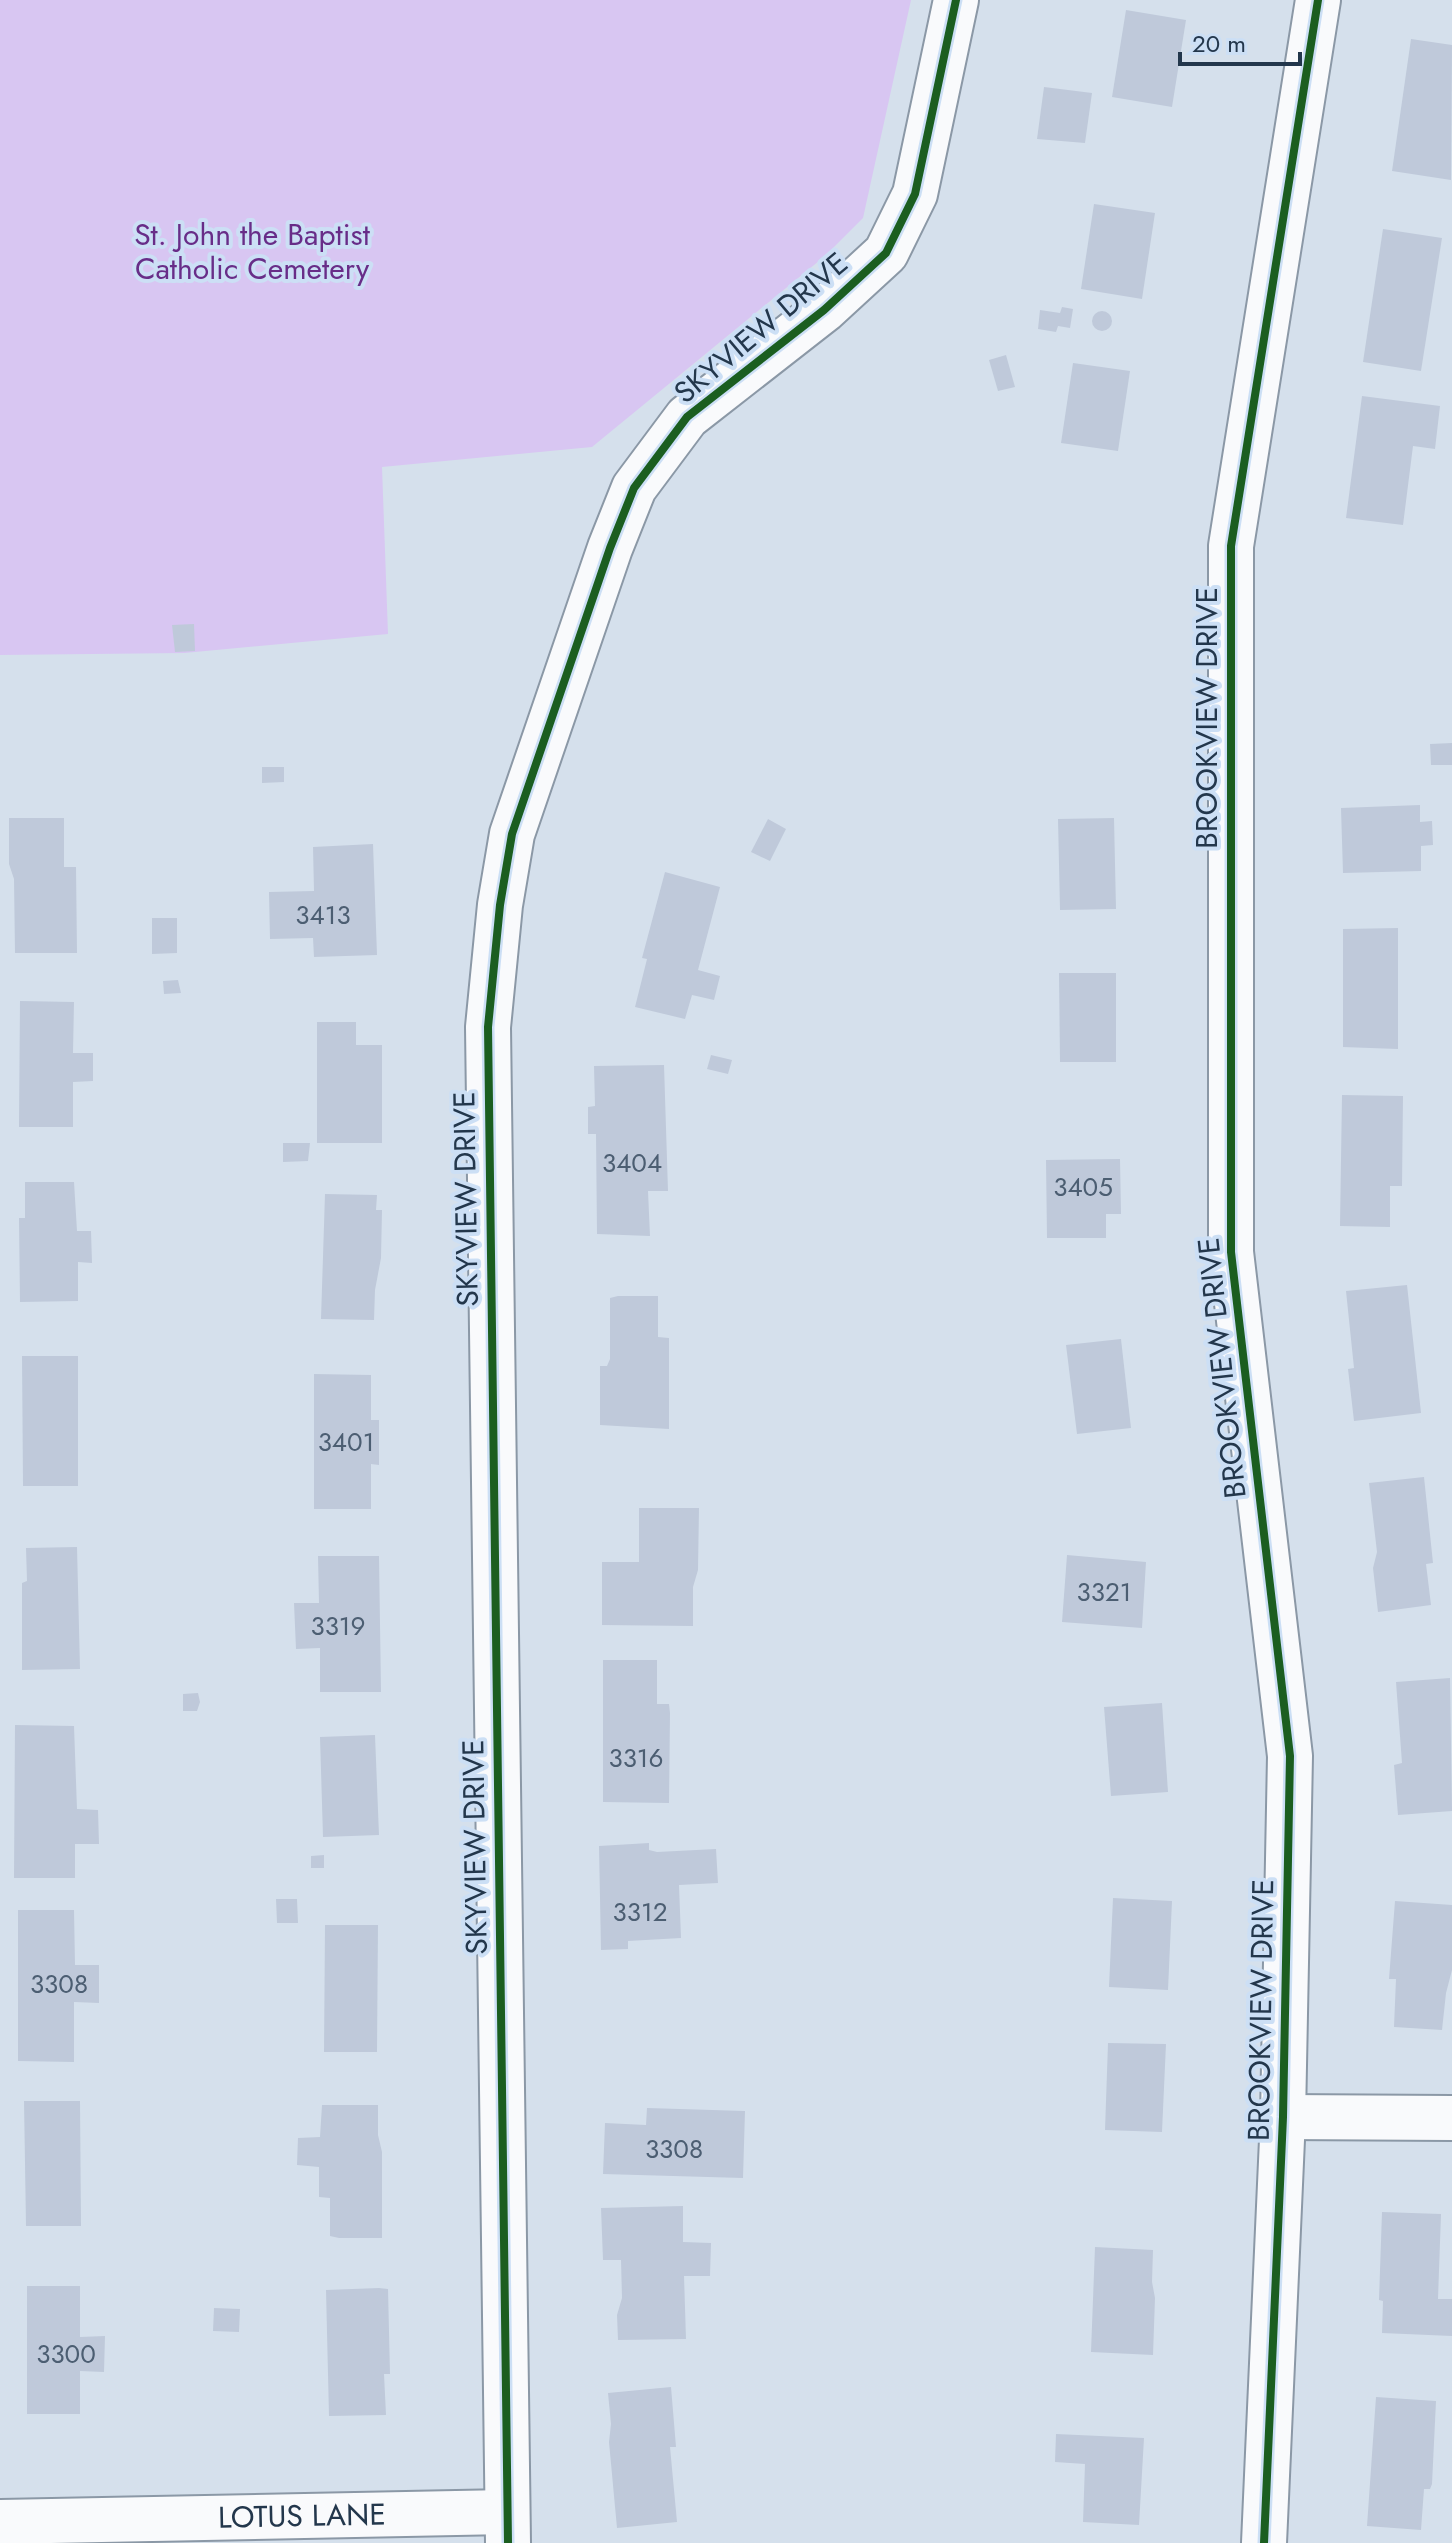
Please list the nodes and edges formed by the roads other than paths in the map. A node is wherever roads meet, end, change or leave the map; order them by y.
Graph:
1 (956, 0) edge
2 (1318, 0) edge
3 (1283, 2117) junction
4 (1452, 2118) edge
5 (0, 2522) edge
6 (508, 2528) edge
7 (1264, 2543) edge

1 - 6 street, SKYVIEW DRIVE
2 - 3 street, BROOKVIEW DRIVE
3 - 4 street
3 - 7 street, BROOKVIEW DRIVE
5 - 6 street, LOTUS LANE

